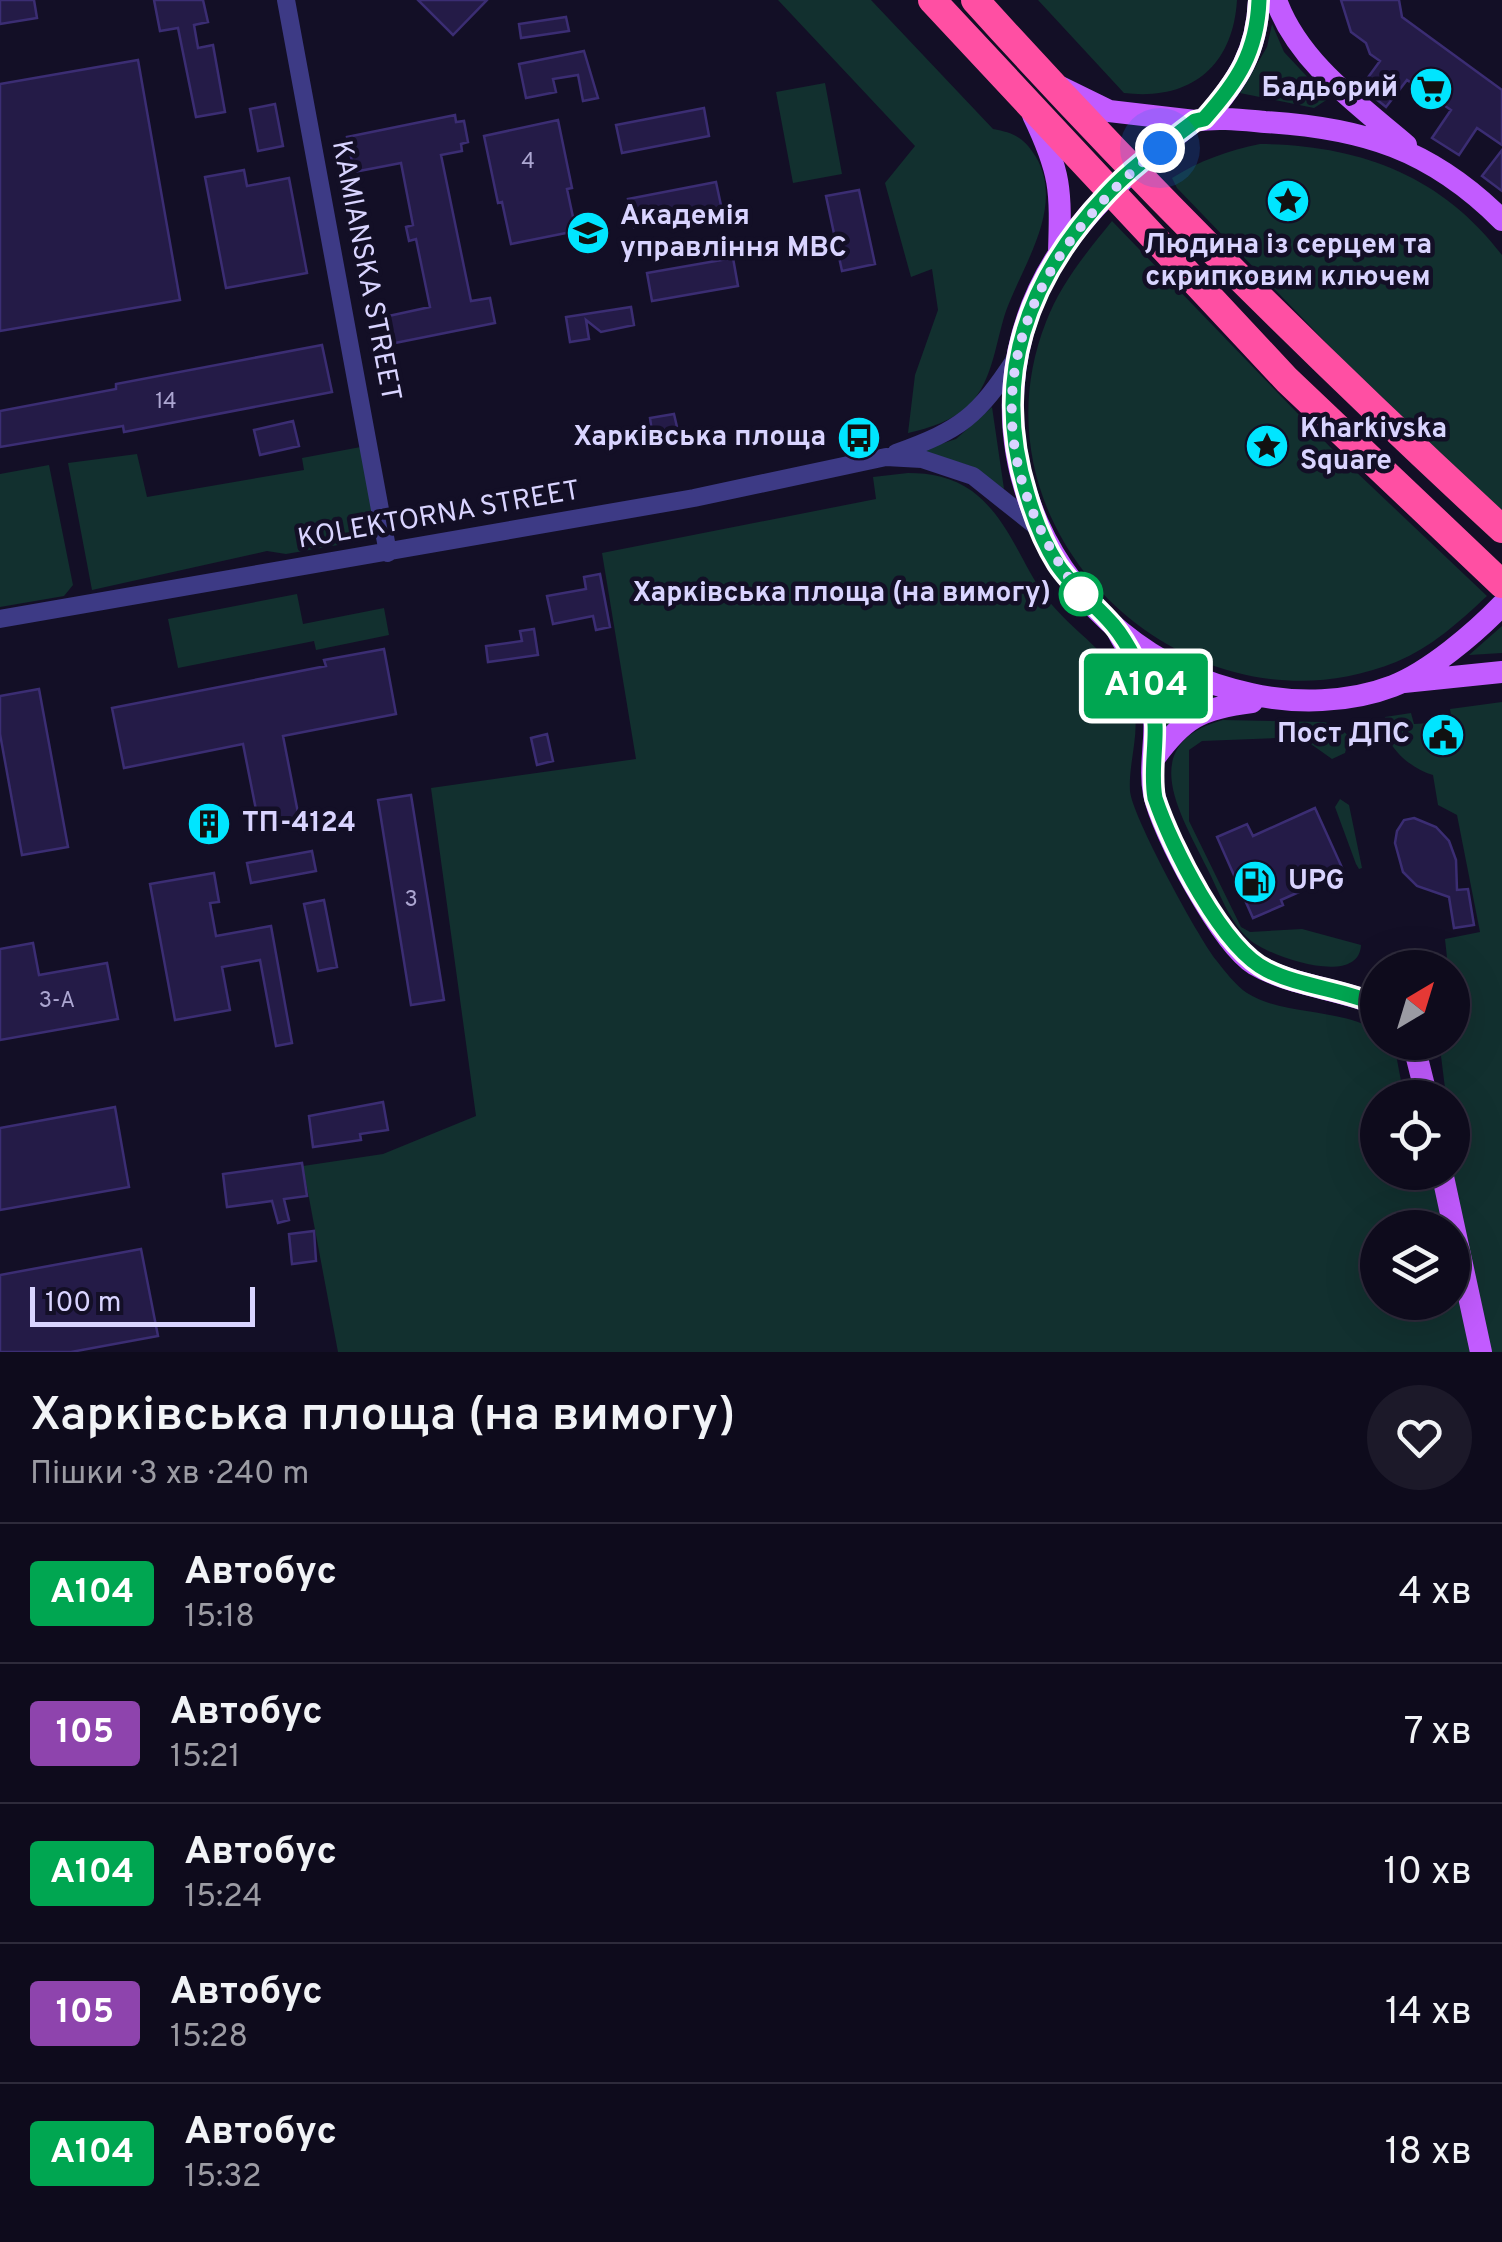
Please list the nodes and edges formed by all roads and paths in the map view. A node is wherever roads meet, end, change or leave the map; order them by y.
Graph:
1 (286, 0) edge
2 (932, 0) edge
3 (975, 0) edge
4 (1260, 0) edge
5 (1276, 0) edge
6 (1048, 80) junction
7 (1025, 99) junction
8 (1200, 120) junction
9 (1420, 156) junction
10 (1132, 170) junction
11 (1110, 190) junction
12 (1502, 220) edge
13 (1059, 254) junction
14 (1016, 357) junction
15 (886, 457) junction
16 (1037, 527) junction
17 (1502, 529) edge
18 (388, 553) junction
19 (1502, 584) edge
20 (1502, 605) edge
21 (0, 619) edge
22 (1115, 626) junction
23 (1502, 672) edge
24 (1401, 682) junction
25 (1274, 699) junction
26 (1153, 760) junction
27 (1360, 996) edge
28 (1446, 1190) edge
29 (1481, 1352) edge

1 - 18 street, KAMIANSKA STREET
2 - 7 highway
3 - 6 highway
4 - 8 main road
5 - 9 main road
6 - 8 main road
6 - 10 highway
7 - 11 highway
7 - 13 main road
8 - 9 main road
8 - 10 main road
9 - 12 main road
10 - 11 main road
10 - 17 highway
11 - 13 main road
11 - 19 highway
13 - 14 main road
14 - 15 street, KOLEKTORNA STREET
14 - 16 main road
15 - 16 street, KOLEKTORNA STREET
15 - 18 street, KOLEKTORNA STREET
16 - 22 main road
18 - 21 street, KOLEKTORNA STREET
20 - 24 main road
22 - 25 main road
22 - 26 main road
23 - 24 main road
24 - 25 main road
25 - 26 main road
26 - 27 main road
28 - 29 main road

